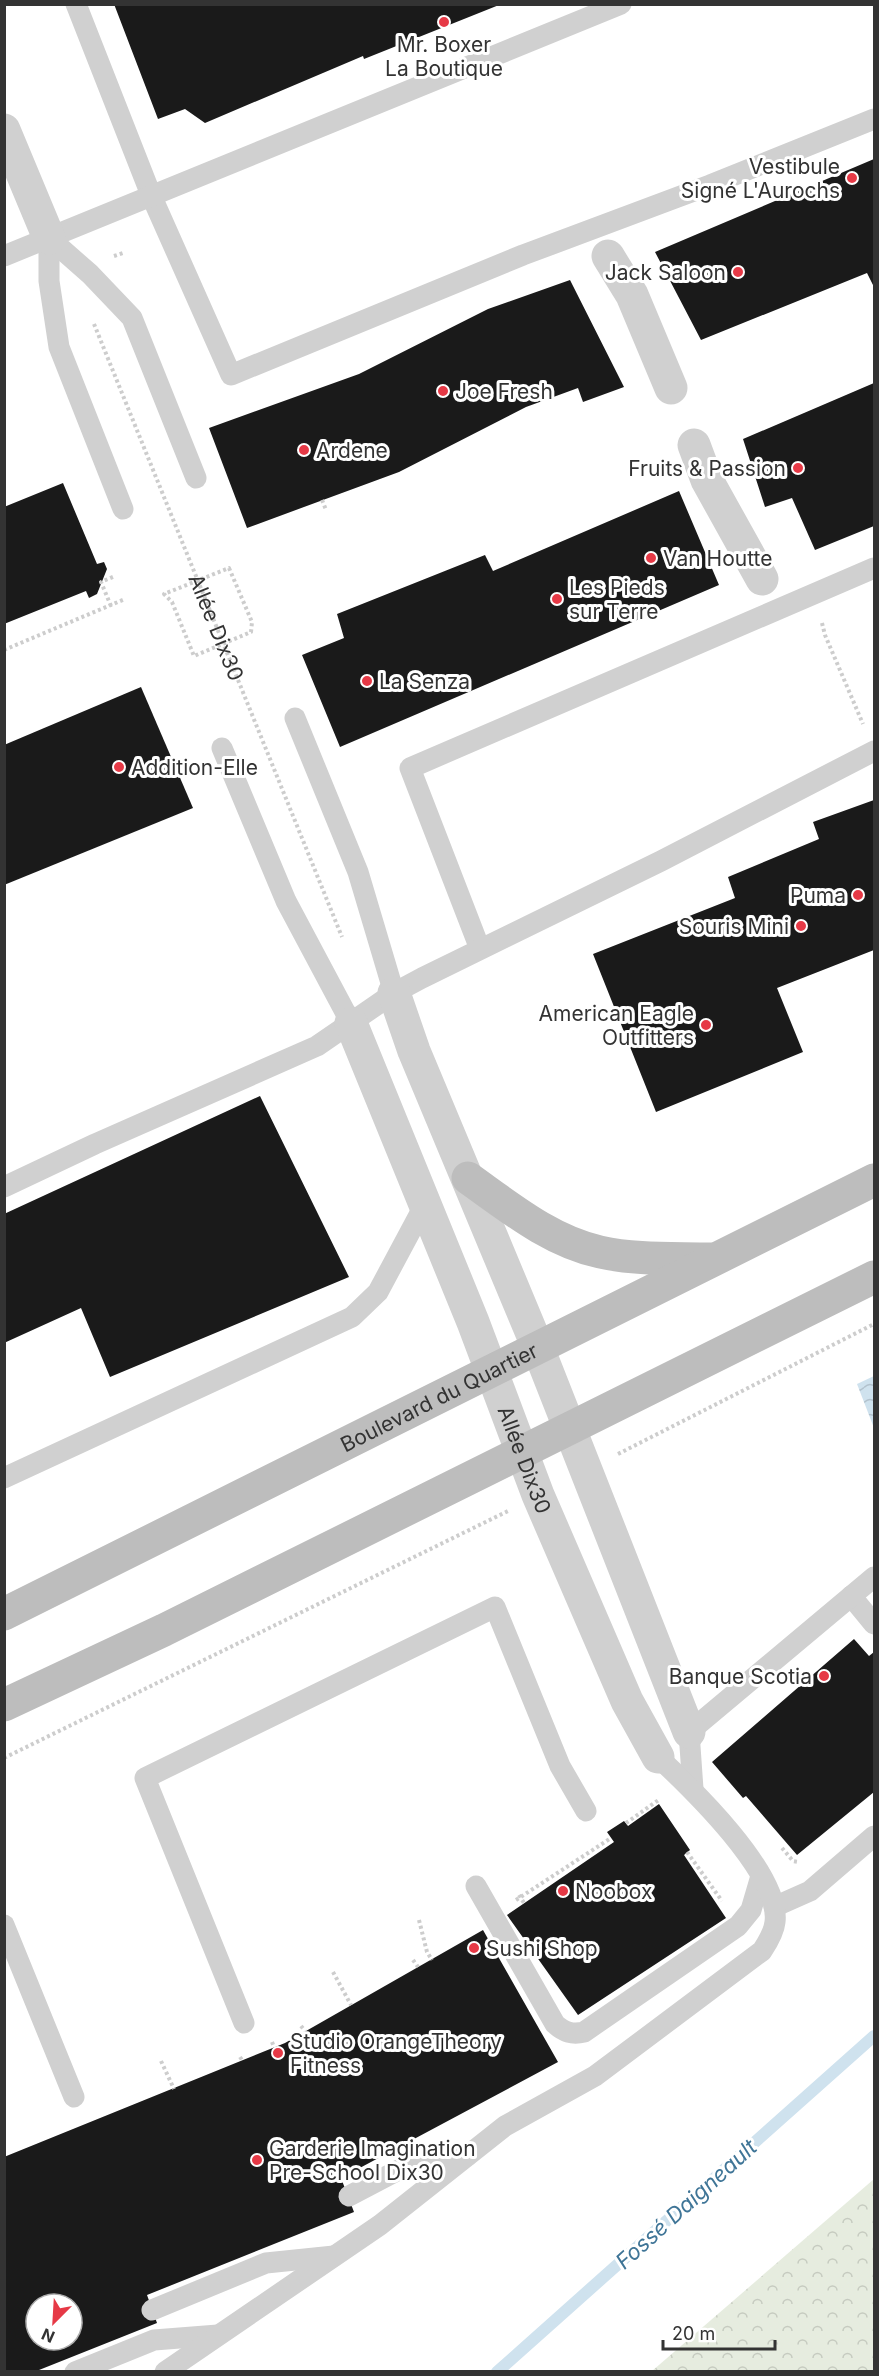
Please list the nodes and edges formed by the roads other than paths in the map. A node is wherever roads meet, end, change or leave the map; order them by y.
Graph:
1 (76, 4) edge
2 (621, 4) edge
3 (874, 119) edge
4 (4, 130) edge
5 (151, 195) junction
6 (49, 238) junction
7 (4, 256) edge
8 (608, 256) dead end
9 (671, 388) dead end
10 (694, 445) dead end
11 (196, 478) dead end
12 (123, 509) dead end
13 (874, 567) edge
14 (762, 579) dead end
15 (295, 718) dead end
16 (222, 748) dead end
17 (874, 751) edge
18 (480, 950) junction
19 (394, 993) junction
20 (351, 1023) junction
21 (468, 1178) junction
22 (874, 1180) edge
23 (4, 1187) edge
24 (424, 1206) junction
25 (715, 1259) junction
26 (874, 1277) edge
27 (538, 1348) junction
28 (492, 1372) junction
29 (569, 1428) junction
30 (521, 1451) junction
31 (4, 1478) edge
32 (874, 1577) edge
33 (851, 1596) junction
34 (4, 1614) edge
35 (874, 1624) edge
36 (4, 1705) edge
37 (689, 1732) junction
38 (658, 1757) joint
39 (693, 1789) junction
40 (586, 1811) dead end
41 (874, 1836) edge
42 (761, 1876) junction
43 (476, 1886) dead end
44 (774, 1906) junction
45 (4, 1925) edge
46 (244, 2023) dead end
47 (74, 2097) dead end
48 (467, 2156) junction
49 (349, 2196) dead end
50 (336, 2255) junction
51 (152, 2310) dead end
52 (219, 2335) junction
53 (75, 2372) edge
54 (165, 2372) edge

1 - 5 lane
2 - 5 lane
3 - 5 lane
4 - 6 street
5 - 6 lane
6 - 7 lane
6 - 11 lane
6 - 12 lane
8 - 9 street
10 - 14 street
13 - 18 lane
15 - 19 lane
16 - 20 lane
17 - 18 lane
18 - 19 lane
19 - 20 lane
19 - 21 street
20 - 23 lane
20 - 24 street, Allée Dix30
21 - 25 main road
21 - 27 street
22 - 25 main road, Boulevard du Quartier
24 - 28 street, Allée Dix30
24 - 31 lane
25 - 27 main road, Boulevard du Quartier
26 - 29 main road
27 - 28 main road, Boulevard du Quartier
27 - 29 street
28 - 30 street, Allée Dix30
28 - 34 main road, Boulevard du Quartier
29 - 30 main road
29 - 37 street
30 - 36 main road
30 - 38 street, Allée Dix30
32 - 33 lane
33 - 35 lane
33 - 37 lane
37 - 39 lane
38 - 39 lane
39 - 42 lane
40 - 46 lane
41 - 44 lane
42 - 43 lane
42 - 44 lane
44 - 48 lane
45 - 47 lane
48 - 49 lane
48 - 50 lane
50 - 51 lane
50 - 52 lane
52 - 53 lane
52 - 54 lane

